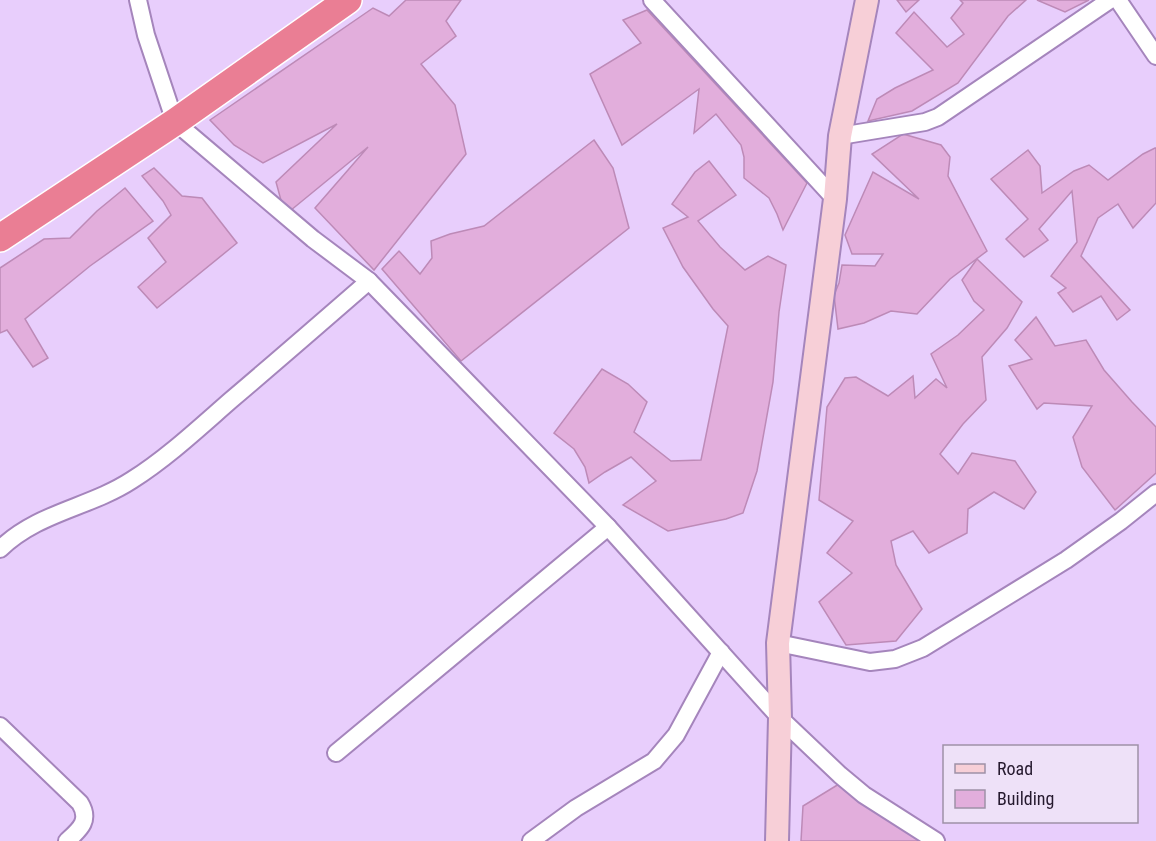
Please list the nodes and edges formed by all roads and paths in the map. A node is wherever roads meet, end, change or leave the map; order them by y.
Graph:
1 (138, 0) edge
2 (348, 0) edge
3 (652, 0) edge
4 (867, 0) edge
5 (1110, 0) edge
6 (1118, 0) edge
7 (1156, 56) edge
8 (174, 122) junction
9 (840, 135) junction
10 (835, 199) junction
11 (0, 238) edge
12 (369, 281) junction
13 (1156, 493) edge
14 (608, 527) junction
15 (0, 549) edge
16 (778, 643) junction
17 (721, 652) junction
18 (780, 718) junction
19 (0, 726) edge
20 (336, 753) dead end
21 (67, 841) edge
22 (531, 841) edge
23 (777, 841) edge
24 (936, 841) edge

1 - 8 street
2 - 8 highway
3 - 10 street
4 - 9 main road
5 - 9 street
6 - 7 street
8 - 11 highway
8 - 12 street
9 - 10 main road
10 - 16 main road
12 - 14 street
12 - 15 street
13 - 16 street
14 - 17 street
14 - 20 street
16 - 18 main road
17 - 18 street
17 - 22 street
18 - 23 main road
18 - 24 street
19 - 21 street

